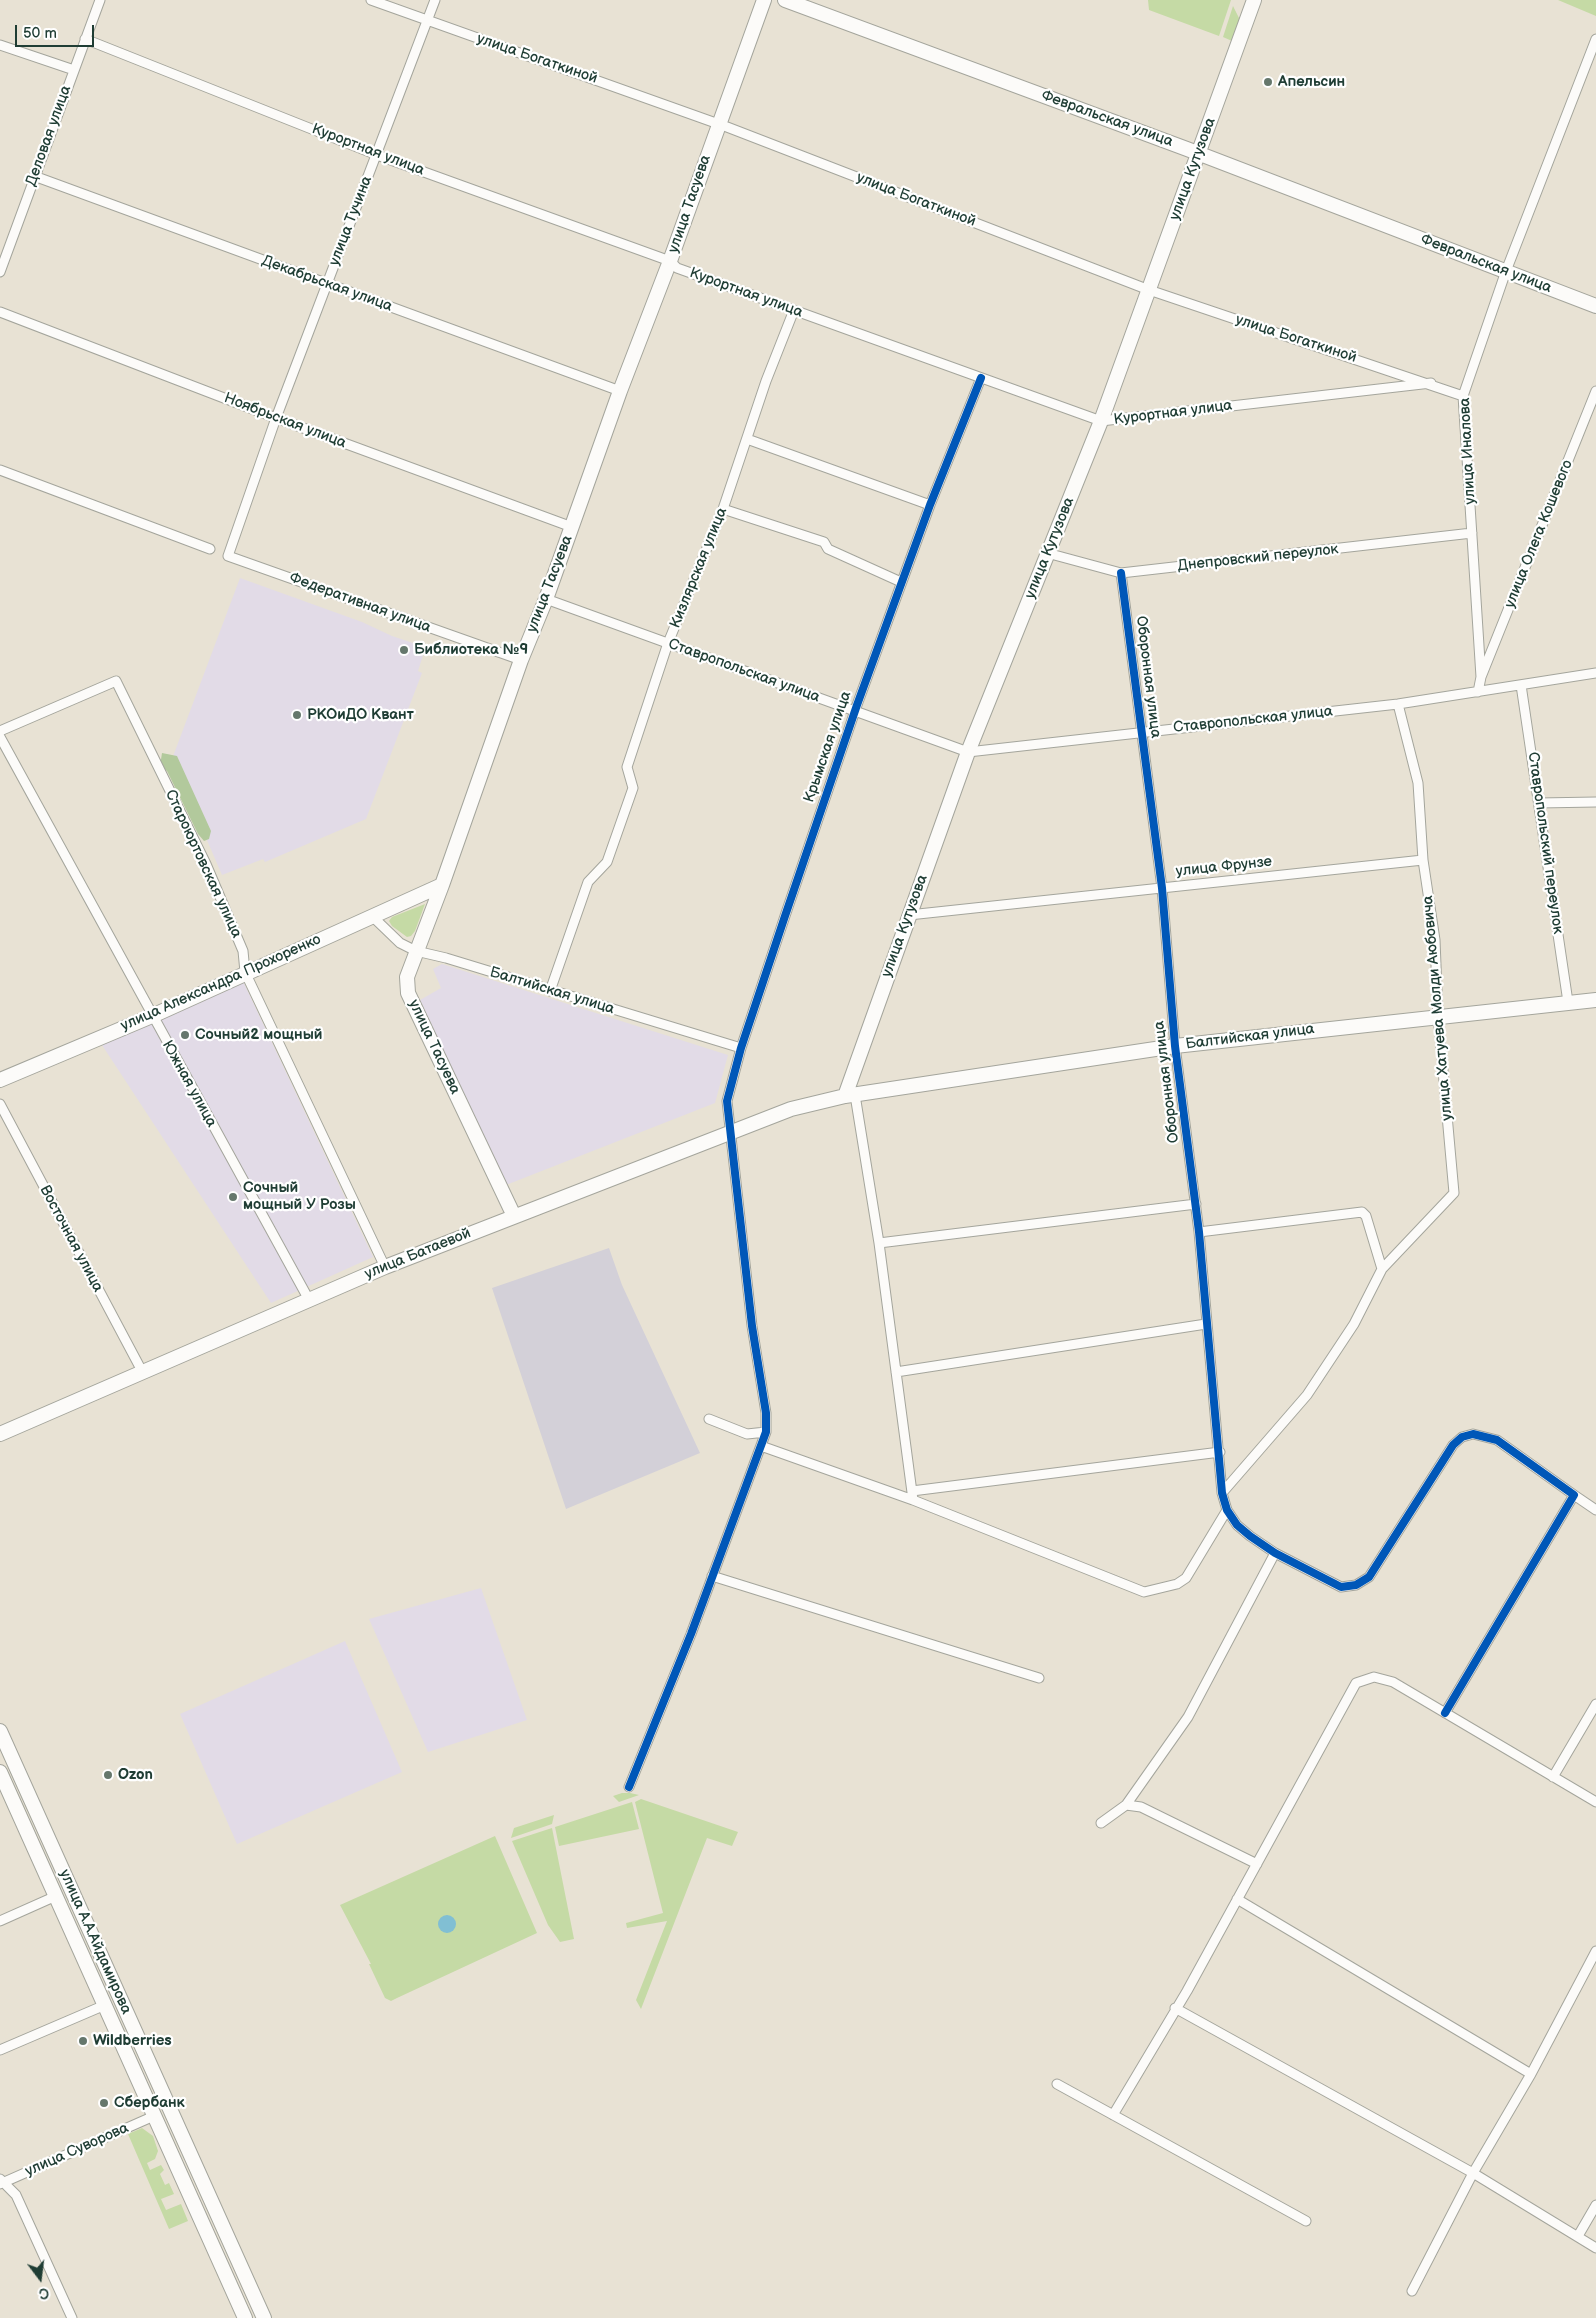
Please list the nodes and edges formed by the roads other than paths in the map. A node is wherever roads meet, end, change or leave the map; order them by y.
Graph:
1 (100, 0) edge
2 (371, 0) edge
3 (434, 0) edge
4 (764, 0) edge
5 (785, 0) edge
6 (1254, 0) edge
7 (427, 20) junction
8 (85, 39) junction
9 (1596, 39) edge
10 (0, 44) edge
11 (74, 70) junction
12 (719, 123) junction
13 (1199, 154) junction
14 (377, 155) junction
15 (34, 176) junction
16 (670, 261) junction
17 (1506, 271) junction
18 (0, 272) edge
19 (326, 284) junction
20 (1149, 290) junction
21 (1596, 306) edge
22 (794, 310) junction
23 (0, 312) edge
24 (981, 378) junction
25 (1431, 383) junction
26 (620, 391) junction
27 (1596, 391) edge
28 (1463, 396) junction
29 (276, 418) junction
30 (1101, 421) junction
31 (747, 439) junction
32 (0, 470) edge
33 (930, 505) junction
34 (723, 509) junction
35 (572, 527) junction
36 (1472, 533) junction
37 (210, 549) dead end
38 (1047, 553) junction
39 (228, 556) joint
40 (1121, 573) junction
41 (901, 582) junction
42 (546, 599) junction
43 (668, 643) junction
44 (521, 660) junction
45 (1596, 673) edge
46 (1481, 677) junction
47 (1521, 685) junction
48 (1478, 692) junction
49 (1398, 704) junction
50 (856, 712) junction
51 (0, 731) edge
52 (1142, 733) junction
53 (0, 737) edge
54 (968, 752) junction
55 (1596, 802) edge
56 (1539, 804) junction
57 (1423, 860) junction
58 (442, 886) junction
59 (1162, 888) junction
60 (909, 914) junction
61 (372, 916) junction
62 (416, 951) junction
63 (245, 972) junction
64 (550, 991) junction
65 (1596, 1000) edge
66 (1568, 1002) junction
67 (152, 1016) junction
68 (1438, 1016) junction
69 (1175, 1046) junction
70 (741, 1048) junction
71 (0, 1080) edge
72 (850, 1095) junction
73 (0, 1104) edge
74 (732, 1132) junction
75 (1196, 1204) junction
76 (514, 1216) junction
77 (1199, 1232) junction
78 (879, 1243) junction
79 (385, 1267) junction
80 (1382, 1269) junction
81 (308, 1298) junction
82 (1206, 1324) junction
83 (896, 1372) junction
84 (143, 1374) junction
85 (709, 1420) dead end
86 (766, 1432) junction
87 (0, 1434) edge
88 (760, 1446) junction
89 (1220, 1452) junction
90 (1222, 1493) junction
91 (1574, 1495) junction
92 (913, 1496) junction
93 (1227, 1510) junction
94 (1596, 1510) edge
95 (1275, 1553) junction
96 (712, 1576) junction
97 (1039, 1678) dead end
98 (1596, 1704) edge
99 (1445, 1713) junction
100 (0, 1730) edge
101 (1553, 1777) junction
102 (1, 1778) edge
103 (629, 1786) dead end
104 (1596, 1802) edge
105 (1126, 1805) junction
106 (1101, 1823) dead end
107 (1257, 1864) junction
108 (56, 1896) junction
109 (1237, 1899) junction
110 (0, 1921) edge
111 (1596, 1951) edge
112 (105, 2005) junction
113 (1175, 2008) junction
114 (0, 2050) edge
115 (1531, 2074) junction
116 (1057, 2084) dead end
117 (1113, 2115) junction
118 (154, 2116) junction
119 (1473, 2174) junction
120 (1, 2182) edge
121 (1596, 2205) edge
122 (1306, 2221) dead end
123 (1578, 2236) junction
124 (1596, 2248) edge
125 (1412, 2291) dead end
126 (72, 2318) edge
127 (245, 2318) edge
128 (264, 2318) edge

1 - 8 street, Деловая улица
2 - 7 street, улица Богаткиной
3 - 7 street, улица Тучина
4 - 12 street, улица Тасуева
5 - 13 street, Февральская улица
6 - 13 street, улица Кутузова
7 - 12 street, улица Богаткиной
7 - 14 street, улица Тучина
8 - 11 street, Деловая улица
8 - 14 street, Курортная улица
9 - 17 street, улица Иналова
10 - 11 street
11 - 15 street, Деловая улица
12 - 16 street, улица Тасуева
12 - 20 street, улица Богаткиной
13 - 17 street, Февральская улица
13 - 20 street, улица Кутузова
14 - 16 street, Курортная улица
14 - 19 street, улица Тучина
15 - 18 street, Деловая улица
15 - 19 street, Декабрьская улица
16 - 22 street, Курортная улица
16 - 26 street, улица Тасуева
17 - 21 street, Февральская улица
17 - 28 street, улица Иналова
19 - 26 street, Декабрьская улица
19 - 29 street, улица Тучина
20 - 25 street, улица Богаткиной
20 - 30 street, улица Кутузова
22 - 24 street, Курортная улица
22 - 31 street, Кизлярская улица
23 - 29 street, Ноябрьская улица
24 - 30 street, Курортная улица
24 - 33 street, Крымская улица
25 - 28 street, улица Богаткиной
25 - 30 street, Курортная улица
26 - 35 street, улица Тасуева
27 - 46 street, улица Олега Кошевого
28 - 36 street, улица Иналова
29 - 35 street, Ноябрьская улица
29 - 39 street, улица Тучина
30 - 38 street, улица Кутузова
31 - 33 street
31 - 34 street, Кизлярская улица
32 - 37 street
33 - 41 street, Крымская улица
34 - 41 street
34 - 43 street, Кизлярская улица
35 - 42 street, улица Тасуева
36 - 40 street, Днепровский переулок
36 - 46 street, улица Иналова
38 - 40 street, Днепровский переулок
38 - 54 street, улица Кутузова
39 - 44 street, Федеративная улица
40 - 52 street, Оборонная улица
41 - 50 street, Крымская улица
42 - 43 street, Ставропольская улица
42 - 44 street, улица Тасуева
43 - 50 street, Ставропольская улица
43 - 64 street, Кизлярская улица
44 - 58 street, улица Тасуева
45 - 47 street, Ставропольская улица
46 - 48 street
47 - 48 street, Ставропольская улица
47 - 56 street, Ставропольский переулок
48 - 49 street, Ставропольская улица
49 - 52 street, Ставропольская улица
49 - 57 street, улица Хатуева Молди Аюбовича
50 - 54 street, Ставропольская улица
50 - 70 street, Крымская улица
51 - 63 street, Староюртовская улица
52 - 54 street, Ставропольская улица
52 - 59 street, Оборонная улица
53 - 67 street, Южная улица
54 - 60 street, улица Кутузова
55 - 56 street
56 - 66 street, Ставропольский переулок
57 - 59 street, улица Фрунзе
57 - 68 street, улица Хатуева Молди Аюбовича
58 - 61 street, улица Александра Прохоренко
58 - 62 street, улица Тасуева
59 - 60 street, улица Фрунзе
59 - 69 street, Оборонная улица
60 - 72 street, улица Кутузова
61 - 62 street, Балтийская улица
61 - 63 street, улица Александра Прохоренко
62 - 64 street, Балтийская улица
62 - 76 street, улица Тасуева
63 - 67 street, улица Александра Прохоренко
63 - 79 street, Староюртовская улица
64 - 70 street, Балтийская улица
65 - 66 street, Балтийская улица
66 - 68 street, Балтийская улица
67 - 71 street, улица Александра Прохоренко
67 - 81 street, Южная улица
68 - 69 street, Балтийская улица
68 - 80 street, улица Хатуева Молди Аюбовича
69 - 72 street, Балтийская улица
69 - 75 street, Оборонная улица
70 - 74 street, Крымская улица
72 - 74 street, улица Батаевой
72 - 78 street
73 - 84 street, Восточная улица
74 - 76 street, улица Батаевой
74 - 86 street, Крымская улица
75 - 77 street, Оборонная улица
75 - 78 street
76 - 79 street, улица Батаевой
77 - 80 street
77 - 82 street, Оборонная улица
78 - 83 street
79 - 81 street, улица Батаевой
80 - 90 street
81 - 84 street, улица Батаевой
82 - 83 street
82 - 89 street, Оборонная улица
83 - 92 street
84 - 87 street, улица Батаевой
85 - 86 street
86 - 88 street
88 - 92 street
88 - 96 street
89 - 90 street, Оборонная улица
89 - 92 street
90 - 93 street, Оборонная улица
91 - 94 street, Оборонная улица
91 - 95 street, Оборонная улица
91 - 99 street
92 - 93 street
93 - 95 street, Оборонная улица
95 - 105 street
96 - 97 street
96 - 103 street
98 - 101 street
99 - 101 street
99 - 107 street
100 - 128 street, улица А.А.Айдамирова
101 - 104 street
102 - 108 street, улица А.А.Айдамирова
105 - 106 street
105 - 107 street
107 - 109 street
108 - 110 street
108 - 112 street, улица А.А.Айдамирова
109 - 113 street
109 - 115 street
111 - 115 street
112 - 114 street
112 - 118 street, улица А.А.Айдамирова
113 - 117 street
113 - 119 street
115 - 119 street
116 - 117 street
117 - 122 street
118 - 120 street, улица Суворова
118 - 127 street, улица А.А.Айдамирова
119 - 123 street
119 - 125 street
120 - 126 street
121 - 123 street
123 - 124 street

